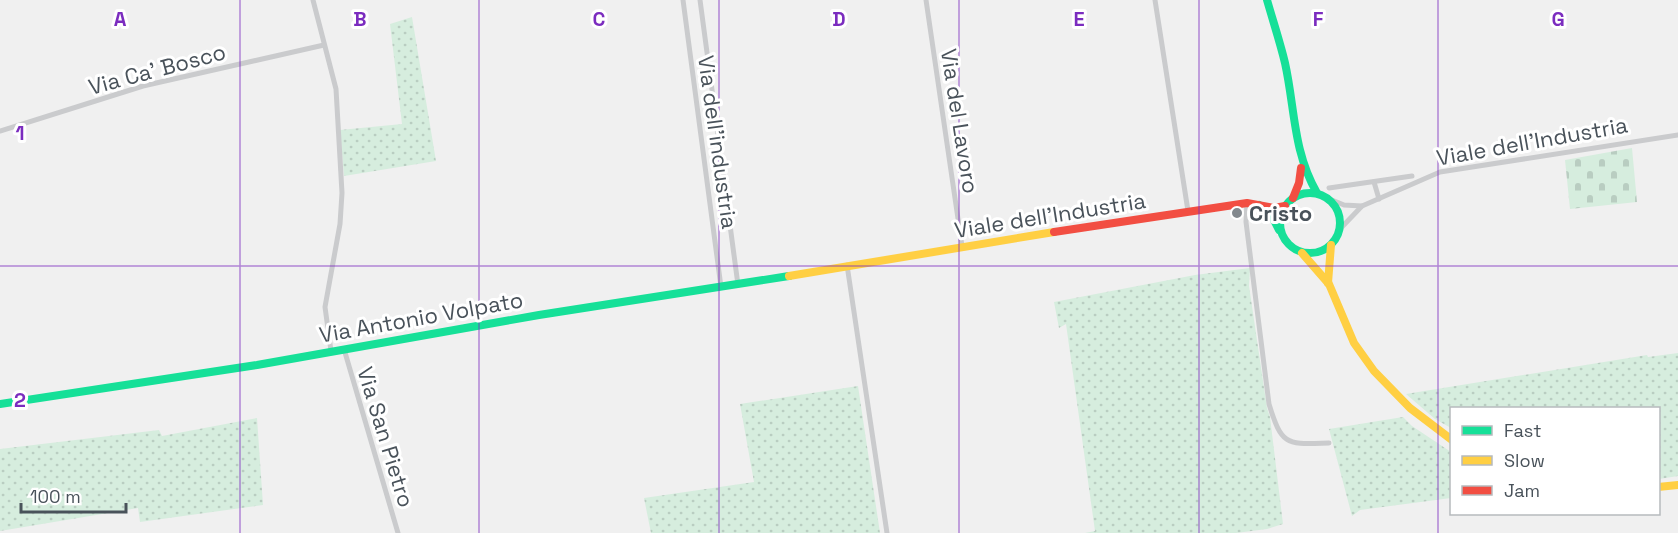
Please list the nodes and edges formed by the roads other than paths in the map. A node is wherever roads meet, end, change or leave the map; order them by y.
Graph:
1 (313, 0) edge
2 (683, 0) edge
3 (700, 0) edge
4 (926, 0) edge
5 (1155, 0) edge
6 (1267, 0) edge
7 (324, 45) junction
8 (0, 131) edge
9 (1678, 135) edge
10 (1301, 163) junction
11 (1412, 176) dead end
12 (1374, 182) junction
13 (1329, 188) dead end
14 (1317, 194) junction
15 (1293, 198) junction
16 (1327, 198) junction
17 (1379, 199) junction
18 (1247, 203) junction
19 (1257, 204) junction
20 (1285, 206) junction
21 (1362, 206) junction
22 (1188, 212) junction
23 (1340, 229) junction
24 (1284, 239) junction
25 (1331, 245) junction
26 (962, 246) junction
27 (1302, 253) junction
28 (848, 265) junction
29 (1328, 284) junction
30 (738, 285) junction
31 (721, 288) junction
32 (344, 349) junction
33 (331, 351) junction
34 (0, 404) edge
35 (1450, 438) edge
36 (1329, 443) dead end
37 (1678, 485) edge
38 (1660, 487) edge
39 (398, 533) edge
40 (887, 533) edge

1 - 7 street
2 - 31 street, Via dell'industria
3 - 30 street, Via dell'industria
4 - 26 street, Via del Lavoro
5 - 22 street
6 - 10 street
7 - 8 street, Via Ca' Bosco
7 - 33 street
9 - 17 street, Viale dell'Industria
10 - 14 street
10 - 15 street
11 - 12 street
12 - 13 street
12 - 17 street
14 - 15 street
14 - 16 street
15 - 20 street
16 - 21 street
16 - 23 street
17 - 21 street, Viale dell'Industria
18 - 19 street, Viale dell'Industria
18 - 22 street, Viale dell'Industria
18 - 36 street
19 - 20 street, Viale dell'Industria
19 - 24 street
20 - 24 street
21 - 23 street, Viale dell'Industria
22 - 26 street, Viale dell'Industria
23 - 25 street, Viale dell'Industria
24 - 27 street
25 - 27 street
25 - 29 street
26 - 28 street, Viale dell'Industria
27 - 29 street
28 - 30 street, Via Antonio Volpato
28 - 40 street
29 - 35 street
30 - 31 street, Via Antonio Volpato
31 - 32 street, Via Antonio Volpato
32 - 33 street, Via Antonio Volpato
32 - 39 street, Via San Pietro
33 - 34 street, Via Antonio Volpato
37 - 38 street

